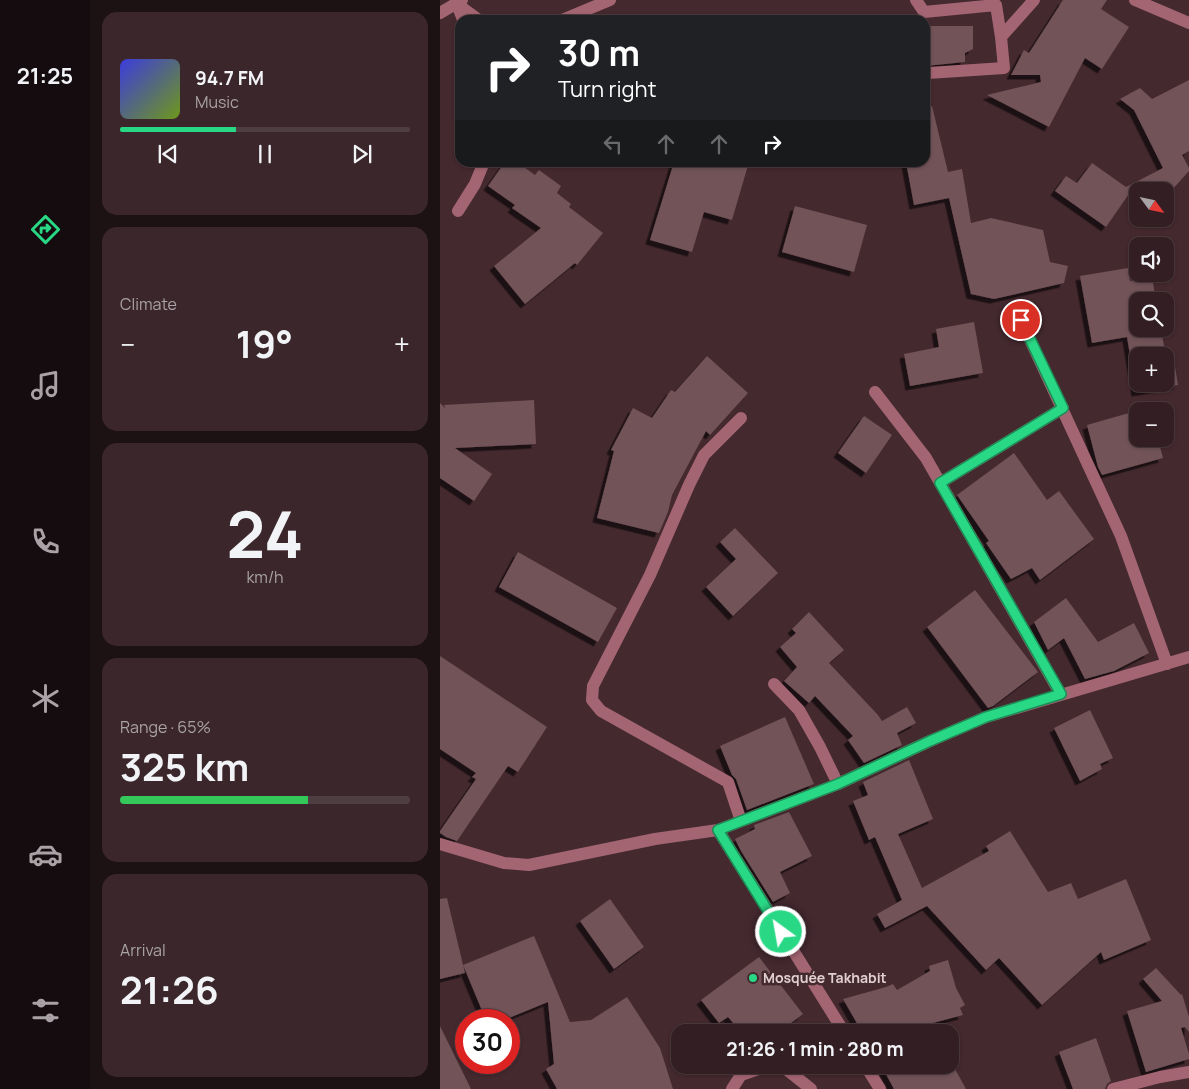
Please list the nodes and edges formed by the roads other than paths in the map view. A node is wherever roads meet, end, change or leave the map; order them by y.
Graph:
1 (610, 0) edge
2 (916, 0) edge
3 (1034, 0) edge
4 (1135, 0) edge
5 (460, 2) edge
6 (440, 13) edge
7 (462, 15) edge
8 (474, 15) edge
9 (574, 15) edge
10 (1189, 22) edge
11 (1001, 37) junction
12 (930, 73) edge
13 (482, 167) edge
14 (458, 211) dead end
15 (1021, 320) dead end
16 (875, 392) dead end
17 (1063, 408) junction
18 (741, 418) dead end
19 (940, 483) junction
20 (1189, 657) edge
21 (1167, 664) junction
22 (774, 684) dead end
23 (1061, 694) junction
24 (838, 784) junction
25 (741, 822) junction
26 (718, 830) junction
27 (440, 844) edge
28 (839, 1024) edge
29 (1189, 1072) edge
30 (744, 1074) edge
31 (792, 1074) edge
32 (871, 1074) edge
33 (732, 1089) edge
34 (811, 1089) edge
35 (880, 1089) edge
36 (1113, 1089) edge

1 - 9 street
2 - 11 street
3 - 11 street
4 - 10 street
5 - 6 street
5 - 7 street
5 - 8 street
11 - 12 street
13 - 14 street
15 - 17 street
16 - 19 street
17 - 19 street
17 - 21 street
18 - 25 street
19 - 23 street
20 - 21 street
21 - 23 street
22 - 24 street
23 - 24 street
24 - 25 street
25 - 26 street
26 - 27 street
26 - 28 street
29 - 36 street
30 - 33 street
31 - 34 street
32 - 35 street

